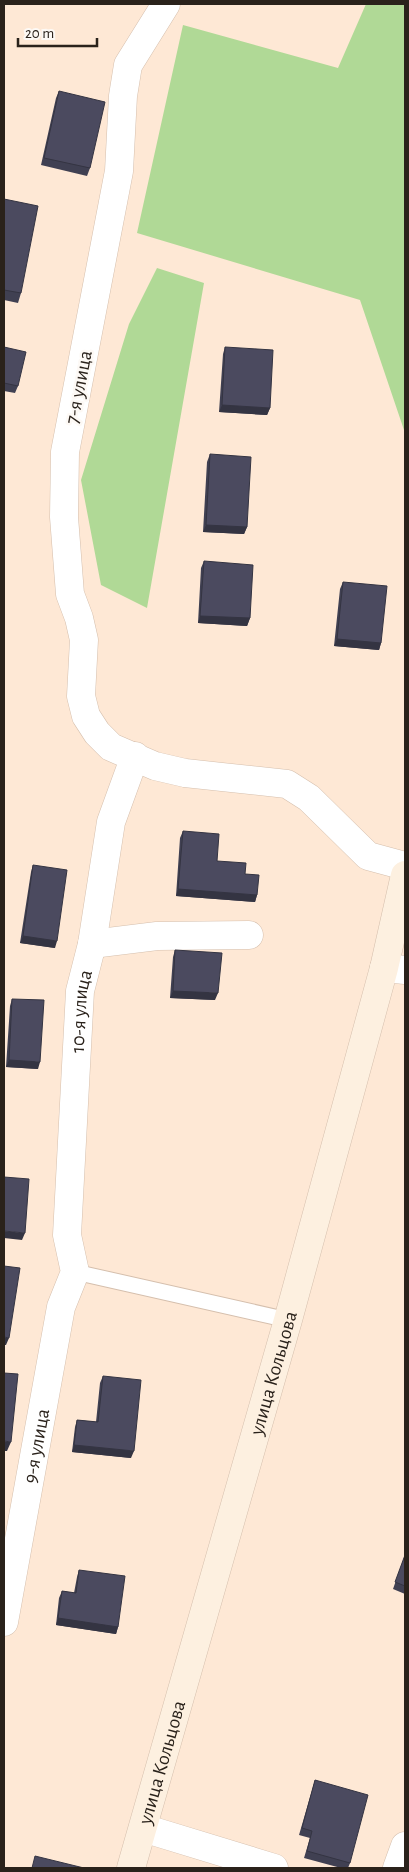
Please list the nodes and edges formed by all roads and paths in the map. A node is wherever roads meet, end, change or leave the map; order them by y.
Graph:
1 (166, 4) edge
2 (135, 756) junction
3 (405, 866) edge
4 (405, 876) edge
5 (249, 935) dead end
6 (92, 944) junction
7 (395, 969) edge
8 (75, 1272) junction
9 (288, 1320) junction
10 (4, 1622) edge
11 (143, 1828) junction
12 (405, 1846) edge
13 (131, 1868) edge
14 (274, 1868) edge
15 (397, 1868) edge

1 - 2 street, 7-я улица
2 - 3 street, 7-я улица
2 - 6 street, 10-я улица
4 - 7 main road, улица Кольцова
5 - 6 street
6 - 8 street, 10-я улица
7 - 9 main road, улица Кольцова
8 - 9 lane
8 - 10 street, 9-я улица
9 - 11 main road, улица Кольцова
11 - 13 main road, улица Кольцова
11 - 14 street
12 - 15 street

